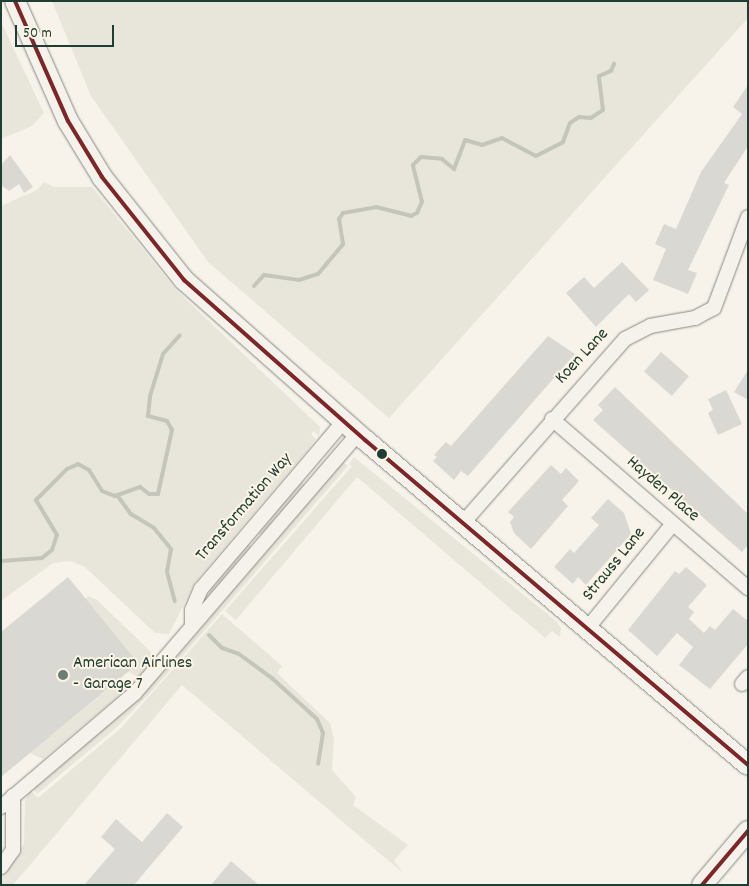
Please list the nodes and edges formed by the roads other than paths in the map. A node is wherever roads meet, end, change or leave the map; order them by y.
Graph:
1 (14, 1) edge
2 (748, 217) edge
3 (552, 419) junction
4 (351, 428) junction
5 (462, 524) junction
6 (672, 525) junction
7 (748, 588) edge
8 (192, 626) junction
9 (586, 630) junction
10 (748, 765) edge
11 (13, 796) junction
12 (1, 807) edge
13 (748, 831) edge
14 (1, 867) edge
15 (702, 885) edge

1 - 4 street
2 - 3 street, Koen Lane
3 - 5 street, Koen Lane
3 - 6 street, Hayden Place
4 - 5 street
4 - 8 street
4 - 8 street, Transformation Way
5 - 9 street
6 - 7 street, Hayden Place
6 - 9 street, Strauss Lane
8 - 11 street
9 - 10 street
11 - 12 street
11 - 14 street
13 - 15 street

